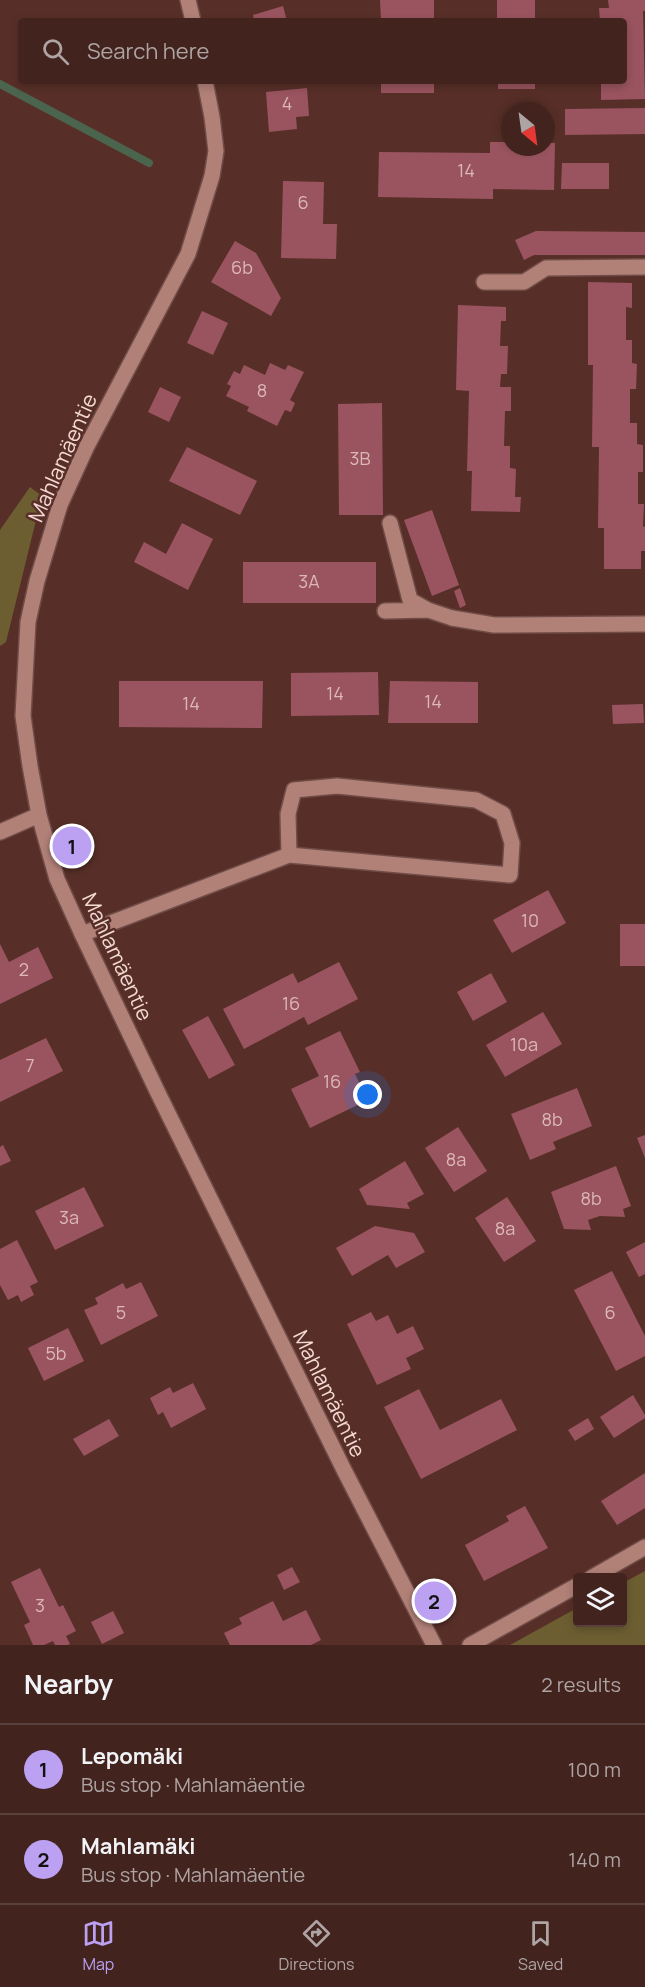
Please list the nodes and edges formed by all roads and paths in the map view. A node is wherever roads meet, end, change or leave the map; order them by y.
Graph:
1 (188, 0) edge
2 (192, 18) edge
3 (205, 84) edge
4 (645, 267) edge
5 (484, 282) dead end
6 (390, 523) dead end
7 (428, 610) junction
8 (385, 611) dead end
9 (645, 624) edge
10 (39, 815) junction
11 (0, 832) edge
12 (289, 855) junction
13 (82, 934) junction
14 (645, 1547) edge
15 (600, 1573) edge
16 (573, 1588) edge
17 (434, 1645) edge
18 (470, 1645) edge

1 - 2 street
3 - 10 street, Mahlamäentie
4 - 5 street
6 - 7 street
7 - 8 street
7 - 9 street
10 - 11 street
10 - 13 street, Mahlamäentie
12 - 12 street
12 - 13 street
13 - 17 street, Mahlamäentie
14 - 15 street
16 - 18 street

